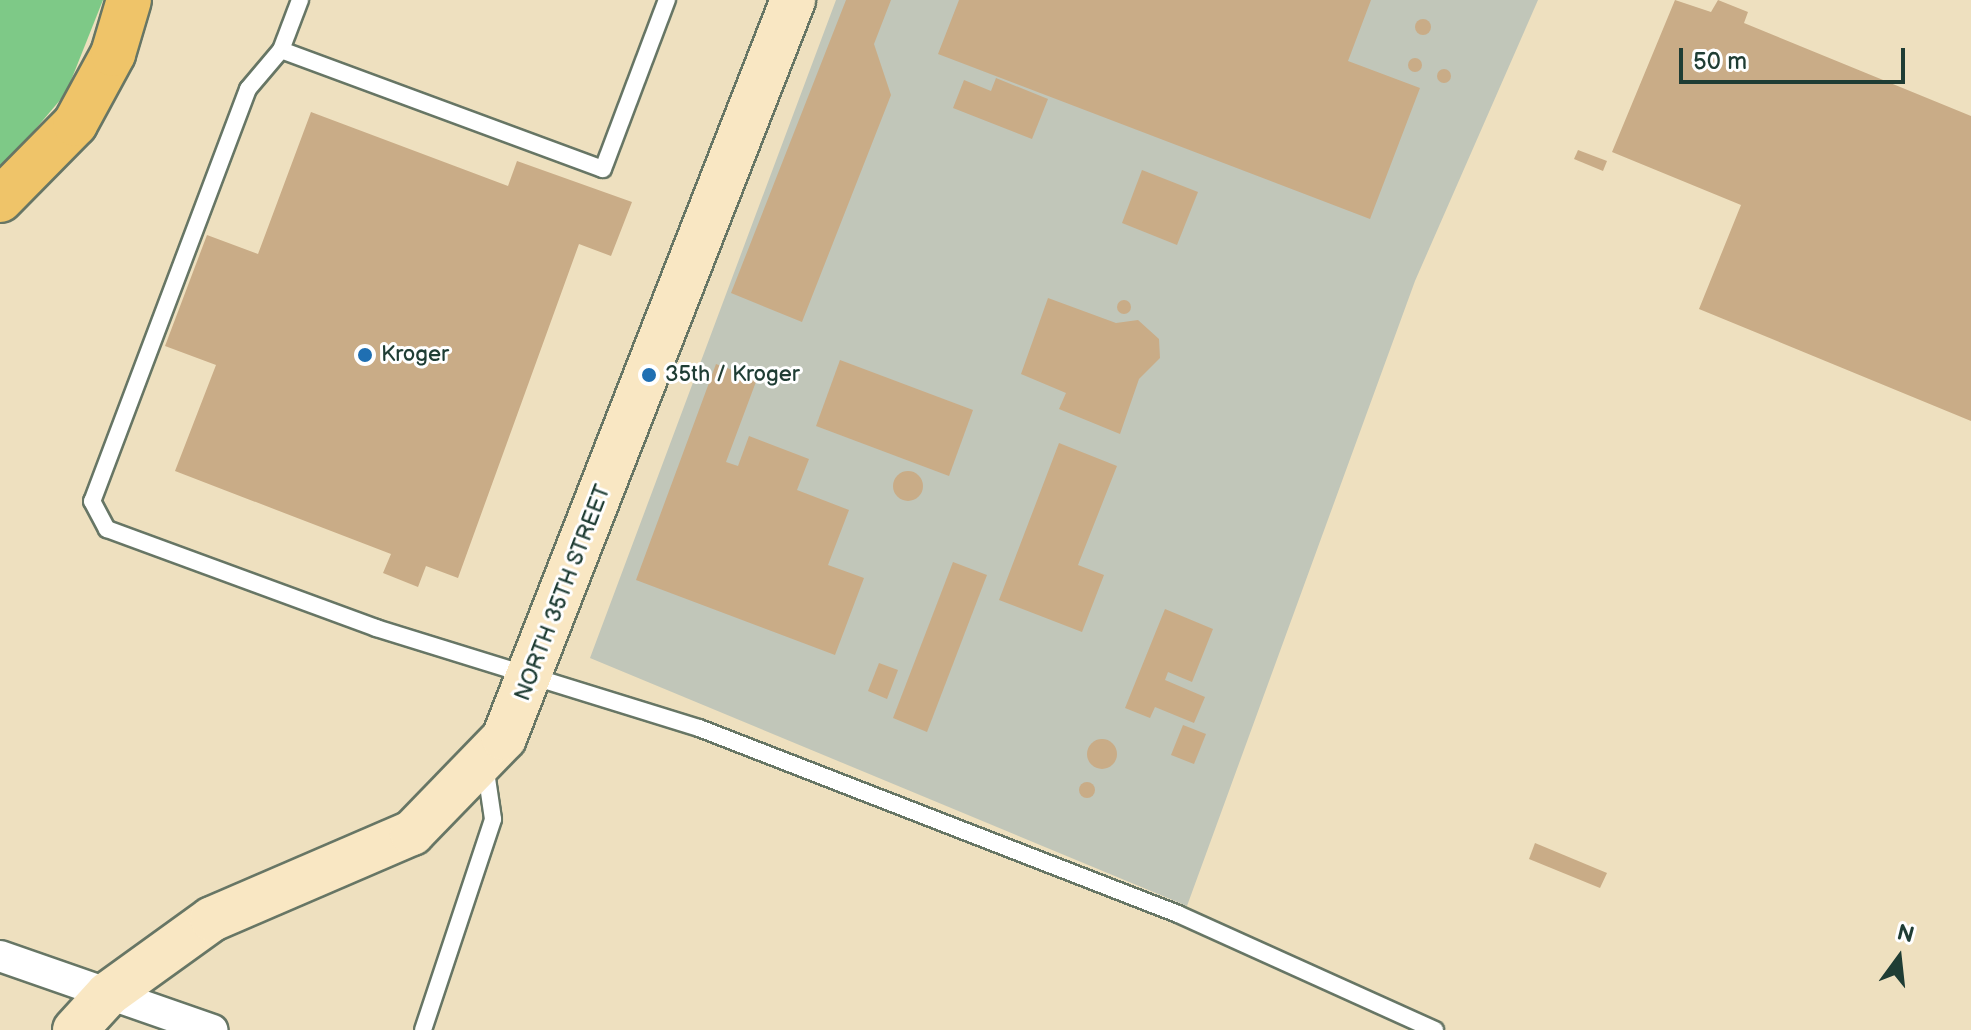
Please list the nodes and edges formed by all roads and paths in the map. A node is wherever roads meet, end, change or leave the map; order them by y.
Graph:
1 (129, 0) edge
2 (300, 0) edge
3 (667, 0) edge
4 (791, 1) edge
5 (281, 50) junction
6 (0, 200) edge
7 (534, 674) junction
8 (484, 761) junction
9 (0, 956) edge
10 (108, 994) junction
11 (75, 1030) edge
12 (212, 1030) edge
13 (423, 1030) edge
14 (1435, 1030) edge

1 - 6 highway
2 - 5 lane
3 - 5 lane
4 - 7 street, NORTH 35TH STREET
5 - 7 lane
7 - 8 street, NORTH 35TH STREET
7 - 14 lane
8 - 10 street, NORTH 35TH STREET
8 - 13 lane
9 - 10 street
10 - 11 street, NORTH 35TH STREET
10 - 12 street

